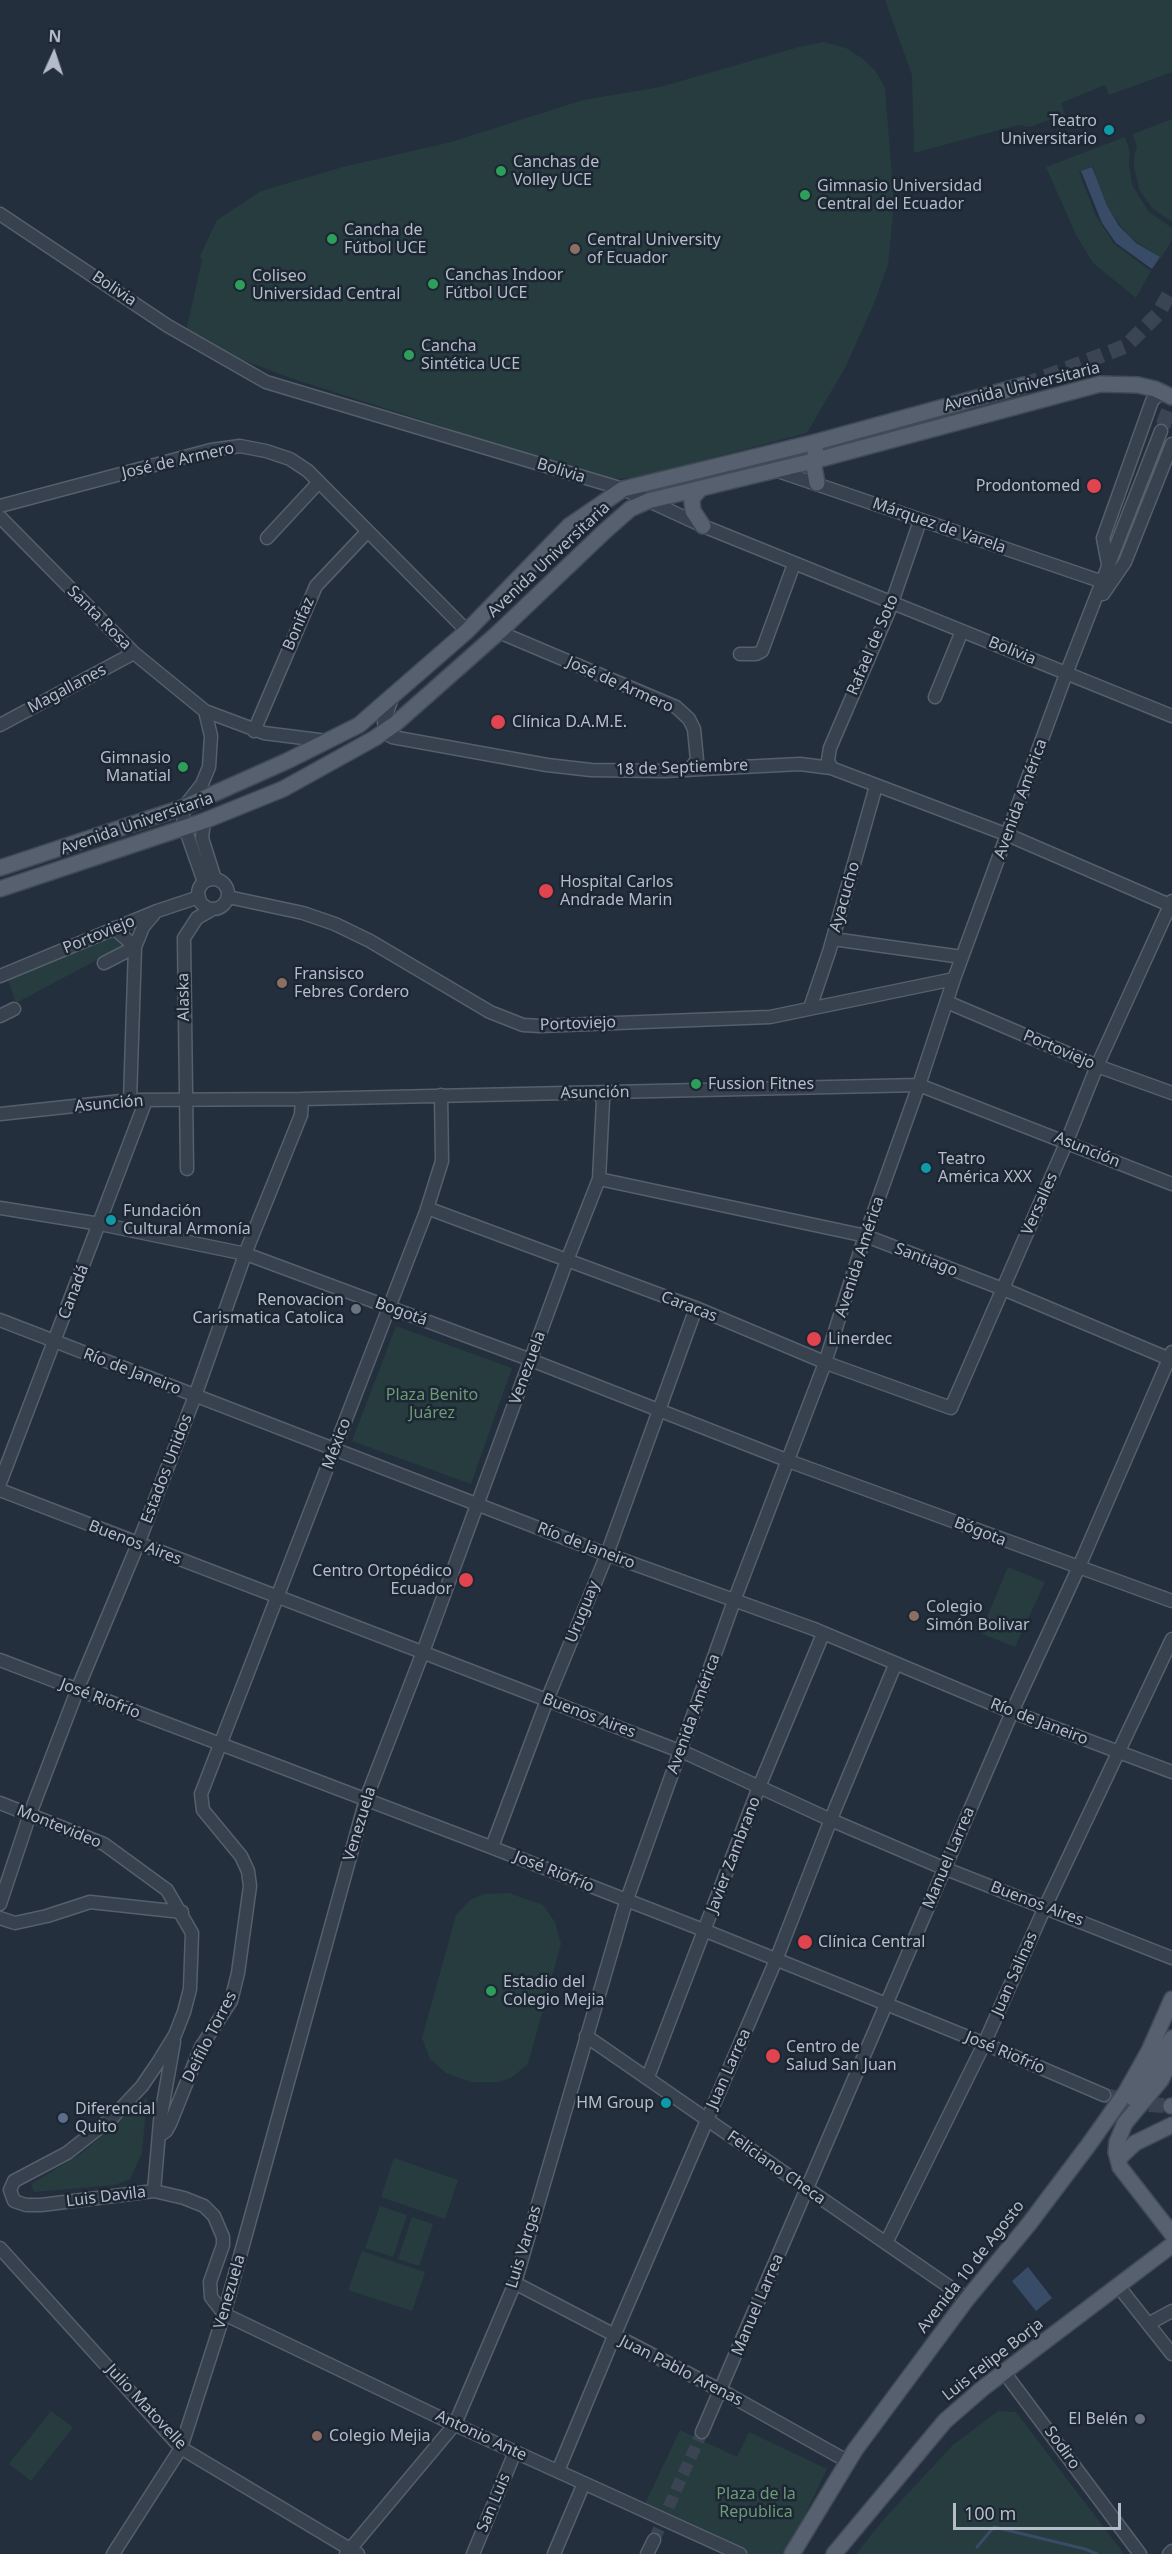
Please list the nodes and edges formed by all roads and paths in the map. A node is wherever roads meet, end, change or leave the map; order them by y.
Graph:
1 (0, 214) edge
2 (1024, 385) tunnel mouth
3 (1167, 394) edge
4 (1161, 430) tunnel mouth
5 (820, 441) junction
6 (1172, 444) edge
7 (813, 460) junction
8 (776, 470) junction
9 (319, 482) junction
10 (817, 483) junction
11 (623, 489) junction
12 (700, 489) junction
13 (648, 501) junction
14 (0, 506) edge
15 (0, 517) edge
16 (920, 521) junction
17 (703, 526) junction
18 (367, 532) junction
19 (267, 538) dead end
20 (794, 564) junction
21 (1109, 565) junction
22 (1103, 582) junction
23 (892, 604) junction
24 (1091, 612) junction
25 (467, 631) junction
26 (962, 631) junction
27 (499, 632) junction
28 (134, 653) junction
29 (740, 654) dead end
30 (1066, 674) junction
31 (392, 698) junction
32 (934, 698) dead end
33 (205, 711) junction
34 (1172, 716) edge
35 (0, 724) edge
36 (254, 731) junction
37 (385, 732) junction
38 (328, 741) junction
39 (831, 768) junction
40 (689, 770) junction
41 (876, 786) junction
42 (184, 807) junction
43 (204, 821) junction
44 (185, 828) junction
45 (1008, 835) junction
46 (0, 868) edge
47 (209, 881) junction
48 (0, 889) edge
49 (199, 897) junction
50 (228, 897) junction
51 (1171, 904) edge
52 (213, 909) junction
53 (157, 911) junction
54 (114, 928) junction
55 (833, 939) junction
56 (135, 947) junction
57 (962, 957) junction
58 (104, 963) dead end
59 (0, 976) edge
60 (954, 979) junction
61 (947, 1002) junction
62 (810, 1008) junction
63 (14, 1009) dead end
64 (0, 1016) edge
65 (1097, 1066) junction
66 (919, 1085) junction
67 (599, 1093) junction
68 (1172, 1093) edge
69 (441, 1095) junction
70 (302, 1099) junction
71 (130, 1100) junction
72 (146, 1100) junction
73 (186, 1100) junction
74 (0, 1114) edge
75 (1067, 1142) junction
76 (187, 1169) dead end
77 (599, 1179) junction
78 (1172, 1184) edge
79 (0, 1208) edge
80 (427, 1208) junction
81 (100, 1224) junction
82 (866, 1236) junction
83 (246, 1254) junction
84 (567, 1261) junction
85 (1003, 1289) junction
86 (388, 1308) junction
87 (696, 1308) junction
88 (0, 1320) edge
89 (55, 1342) junction
90 (1171, 1357) edge
91 (531, 1360) junction
92 (825, 1363) junction
93 (195, 1396) junction
94 (951, 1408) joint
95 (659, 1409) junction
96 (335, 1449) junction
97 (789, 1460) junction
98 (0, 1483) edge
99 (0, 1490) edge
100 (477, 1503) junction
101 (138, 1544) junction
102 (607, 1554) junction
103 (1078, 1569) junction
104 (278, 1597) junction
105 (734, 1601) junction
106 (1172, 1601) edge
107 (824, 1634) junction
108 (1172, 1639) edge
109 (423, 1652) junction
110 (0, 1660) edge
111 (895, 1665) junction
112 (77, 1689) junction
113 (547, 1700) junction
114 (1012, 1712) junction
115 (220, 1745) junction
116 (681, 1751) junction
117 (1119, 1752) junction
118 (1172, 1772) edge
119 (203, 1786) joint
120 (759, 1787) junction
121 (366, 1799) junction
122 (0, 1803) edge
123 (30, 1814) junction
124 (831, 1820) junction
125 (492, 1847) junction
126 (945, 1868) junction
127 (626, 1902) junction
128 (0, 1904) edge
129 (1045, 1907) junction
130 (182, 1912) junction
131 (0, 1918) edge
132 (705, 1931) junction
133 (1172, 1958) edge
134 (776, 1959) junction
135 (1172, 1999) edge
136 (887, 2005) junction
137 (175, 2035) junction
138 (586, 2036) junction
139 (1172, 2038) edge
140 (984, 2044) junction
141 (1172, 2058) edge
142 (648, 2077) junction
143 (1104, 2095) tunnel mouth
144 (706, 2119) junction
145 (1172, 2125) edge
146 (159, 2136) junction
147 (1090, 2143) junction
148 (1118, 2159) junction
149 (14, 2181) joint
150 (807, 2189) junction
151 (154, 2191) junction
152 (1172, 2234) edge
153 (886, 2243) junction
154 (1172, 2245) edge
155 (0, 2248) edge
156 (515, 2283) junction
157 (1119, 2287) junction
158 (967, 2299) junction
159 (1172, 2312) edge
160 (224, 2314) junction
161 (1148, 2324) junction
162 (614, 2336) junction
163 (1172, 2354) edge
164 (1005, 2372) junction
165 (721, 2391) junction
166 (455, 2424) junction
167 (702, 2432) tunnel mouth
168 (181, 2448) junction
169 (515, 2452) junction
170 (847, 2461) junction
171 (558, 2471) junction
172 (584, 2483) junction
173 (654, 2540) tunnel mouth
174 (352, 2552) edge
175 (113, 2554) edge
176 (473, 2554) edge
177 (554, 2554) edge
178 (647, 2554) edge
179 (740, 2554) edge
180 (792, 2554) edge
181 (834, 2554) edge
182 (1140, 2554) edge

1 - 11 street, Bolivia
2 - 5 main road, Avenida Universitaria
3 - 7 main road, Avenida Universitaria
3 - 21 street, Avenida América
4 - 21 street, Avenida América
5 - 7 main road
5 - 11 main road, Avenida Universitaria
6 - 24 street, Avenida América
7 - 8 main road, Avenida Universitaria
7 - 10 main road
8 - 10 street, Márquez de Varela
8 - 12 main road, Avenida Universitaria
9 - 14 street, José de Armero
9 - 18 street, José de Armero
9 - 19 street
10 - 16 street, Márquez de Varela
11 - 13 street, Bolivia
11 - 25 main road, Avenida Universitaria
12 - 13 main road, Avenida Universitaria
12 - 17 main road
13 - 17 street, Bolivia
13 - 27 main road, Avenida Universitaria
15 - 28 street, Santa Rosa
16 - 22 street, Márquez de Varela
16 - 23 street, Rafael de Soto
17 - 20 street, Bolivia
18 - 25 street, José de Armero
18 - 36 street, Bonifaz
20 - 23 street, Bolivia
20 - 29 street
21 - 22 street, Avenida América
22 - 24 street, Avenida América
23 - 26 street, Bolivia
23 - 39 street, Rafael de Soto
24 - 30 street, Avenida América
25 - 31 main road, Avenida Universitaria
26 - 30 street, Bolivia
26 - 32 street
27 - 37 main road, Avenida Universitaria
27 - 40 street, José de Armero
28 - 33 street, Santa Rosa
28 - 35 street, Magallanes
30 - 34 street, Bolivia
30 - 45 street, Avenida América
31 - 37 street
31 - 38 main road, Avenida Universitaria
33 - 36 street, Santa Rosa
33 - 42 street
36 - 38 street, Santa Rosa
37 - 40 street, 18 de Septiembre
37 - 43 main road, Avenida Universitaria
38 - 42 main road, Avenida Universitaria
39 - 40 street, 18 de Septiembre
39 - 41 street, 18 de Septiembre
41 - 45 street, 18 de Septiembre
41 - 55 street, Ayacucho
42 - 44 street
42 - 46 main road, Avenida Universitaria
43 - 44 main road, Avenida Universitaria
43 - 47 street
44 - 47 street
44 - 48 main road, Avenida Universitaria
45 - 51 street, 18 de Septiembre
45 - 57 street, Avenida América
47 - 49 street
47 - 50 street
49 - 52 street
49 - 53 street, Portoviejo
50 - 52 street
50 - 62 street, Portoviejo
51 - 65 street, Versalles
52 - 73 street, Alaska
53 - 54 street, Portoviejo
53 - 56 street
54 - 56 street
54 - 59 street, Portoviejo
55 - 57 street
55 - 62 street, Ayacucho
56 - 58 street
56 - 71 street
57 - 60 street, Avenida América
60 - 61 street, Avenida América
60 - 62 street, Portoviejo
61 - 65 street, Portoviejo
61 - 66 street, Avenida América
63 - 64 street
65 - 68 street, Portoviejo
65 - 75 street, Versalles
66 - 67 street, Asunción
66 - 75 street, Asunción
66 - 82 street, Avenida América
67 - 69 street, Asunción
67 - 77 street, Venezuela
69 - 70 street, Asunción
69 - 80 street, México
70 - 73 street, Asunción
70 - 83 street, Estados Unidos
71 - 72 street, Asunción
71 - 74 street, Asunción
72 - 73 street, Asunción
72 - 81 street, Canadá
73 - 76 street, Alaska
75 - 78 street, Asunción
75 - 85 street, Versalles
77 - 82 street, Santiago
77 - 84 street, Venezuela
79 - 81 street, Bogotá
80 - 84 street, Caracas
80 - 86 street, México
81 - 83 street, Bogotá
81 - 89 street, Canadá
82 - 85 street, Santiago
82 - 92 street, Avenida América
83 - 86 street, Bogotá
83 - 93 street, Estados Unidos
84 - 87 street, Caracas
84 - 91 street, Venezuela
85 - 90 street, Santiago
85 - 94 street, Versalles
86 - 91 street, Bogotá
86 - 96 street, México
87 - 92 street, Caracas
87 - 95 street, Uruguay
88 - 89 street, Río de Janeiro
89 - 93 street, Río de Janeiro
89 - 98 street, Canadá
90 - 103 street, Manuel Larrea
91 - 95 street, Bogotá
91 - 100 street, Venezuela
92 - 94 street, Caracas
92 - 97 street, Avenida América
93 - 96 street, Río de Janeiro
93 - 101 street, Estados Unidos
95 - 97 street, Bogotá
95 - 102 street, Uruguay
96 - 100 street, Río de Janeiro
96 - 104 street, México
97 - 103 street, Bógota
97 - 105 street, Avenida América
99 - 101 street, Buenos Aires
100 - 102 street, Río de Janeiro
100 - 109 street, Venezuela
101 - 104 street, Buenos Aires
101 - 112 street, Estados Unidos
102 - 105 street, Río de Janeiro
102 - 113 street, Uruguay
103 - 106 street, Bógota
103 - 114 street, Manuel Larrea
104 - 109 street, Buenos Aires
104 - 115 street, México
105 - 107 street, Río de Janeiro
105 - 116 street, Avenida América
107 - 111 street, Río de Janeiro
107 - 120 street, Javier Zambrano
108 - 117 street, Juan Salinas
109 - 113 street, Buenos Aires
109 - 121 street, Venezuela
110 - 112 street, José Riofrío
111 - 114 street, Río de Janeiro
111 - 124 street, Juan Larrea
112 - 115 street, José Riofrío
112 - 123 street, Estados Unidos
113 - 116 street, Buenos Aires
113 - 125 street, Uruguay
114 - 117 street, Río de Janeiro
114 - 126 street, Manuel Larrea
115 - 119 street, México
115 - 121 street, José Riofrío
116 - 120 street, Buenos Aires
116 - 127 street, Avenida América
117 - 118 street, Río de Janeiro
117 - 129 street, Juan Salinas
119 - 146 street, Deifilo Torres
120 - 124 street, Buenos Aires
120 - 132 street, Javier Zambrano
121 - 125 street, José Riofrío
121 - 160 street, Venezuela
122 - 123 street, Montevideo
123 - 128 street, Estados Unidos
123 - 130 street, Montevideo
124 - 126 street, Buenos Aires
124 - 134 street, Juan Larrea
125 - 127 street, José Riofrío
126 - 129 street, Buenos Aires
126 - 136 street, Manuel Larrea
127 - 132 street, José Riofrío
127 - 138 street, Luis Vargas
129 - 133 street, Buenos Aires
129 - 140 street, Juan Salinas
130 - 131 street
130 - 137 street, Montevideo
132 - 134 street, José Riofrío
132 - 142 street, Javier Zambrano
134 - 136 street, José Riofrío
134 - 144 street, Juan Larrea
135 - 147 main road, Avenida 10 de Agosto
136 - 140 street, José Riofrío
136 - 150 street, Manuel Larrea
137 - 146 street, Montevideo
137 - 149 street, Montevideo
138 - 142 street, Feliciano Checa
138 - 156 street, Luis Vargas
139 - 147 main road
140 - 143 street, José Riofrío
140 - 153 street, Juan Salinas
141 - 148 main road
142 - 144 street, Feliciano Checa
144 - 150 street, Feliciano Checa
144 - 162 street, Juan Larrea
145 - 148 main road
146 - 151 street, Deifilo Torres
147 - 158 main road, Avenida 10 de Agosto
148 - 152 main road
149 - 151 street, Luis Davila
150 - 153 street, Feliciano Checa
150 - 165 street, Manuel Larrea
151 - 160 street, Luis Davila
153 - 158 street, Feliciano Checa
154 - 157 main road, Luis Felipe Borja
155 - 168 street, Julio Matovelle
156 - 162 street, Juan Pablo Arenas
156 - 166 street, Luis Vargas
157 - 161 street
157 - 164 main road, Luis Felipe Borja
158 - 170 main road, Avenida 10 de Agosto
159 - 161 street
160 - 166 street, Antonio Ante
160 - 168 street, Venezuela
161 - 163 street
162 - 165 street, Juan Pablo Arenas
162 - 171 street, Juan Larrea
164 - 181 main road, Luis Felipe Borja
164 - 182 street, Sodiro
165 - 167 street, Manuel Larrea
165 - 170 street, Juan Pablo Arenas
166 - 169 street, Antonio Ante
166 - 174 street, Luis Vargas
168 - 174 street, Julio Matovelle
168 - 175 street, Venezuela
169 - 171 street, Antonio Ante
169 - 176 street, San Luis
170 - 180 main road, Avenida 10 de Agosto
171 - 172 street, Antonio Ante
172 - 177 street
172 - 179 street, Antonio Ante
173 - 178 street

